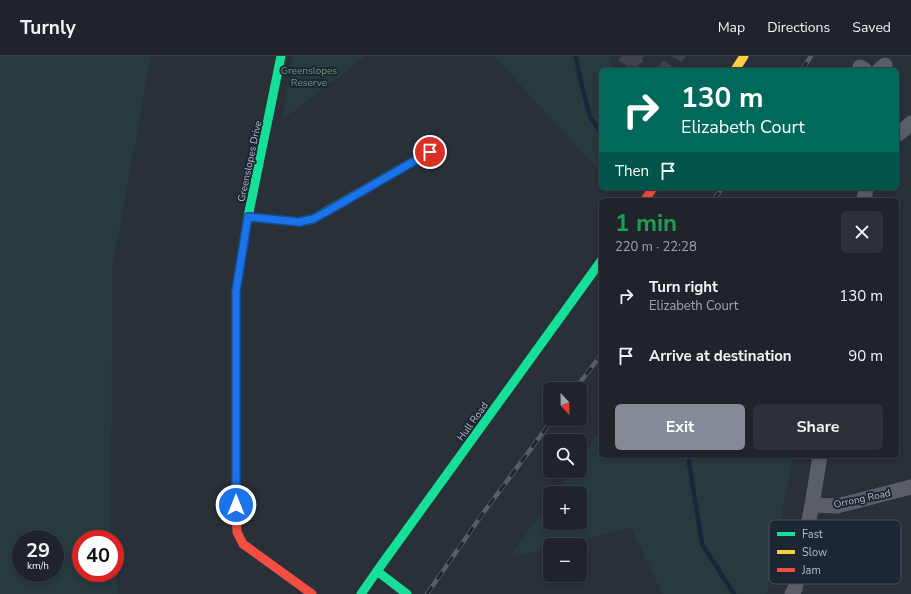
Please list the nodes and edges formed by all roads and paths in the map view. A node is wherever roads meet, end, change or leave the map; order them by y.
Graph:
1 (281, 56) edge
2 (744, 56) edge
3 (736, 68) edge
4 (911, 123) edge
5 (899, 134) edge
6 (430, 152) dead end
7 (248, 217) junction
8 (599, 264) edge
9 (820, 458) edge
10 (911, 487) edge
11 (812, 505) junction
12 (809, 520) edge
13 (377, 571) junction
14 (796, 584) edge
15 (312, 594) edge
16 (361, 594) edge
17 (407, 594) edge
18 (792, 594) edge

1 - 7 street, Greenslopes Drive
2 - 3 street
4 - 5 street
6 - 7 street
7 - 15 street, Greenslopes Drive
8 - 13 street, Hull Road
9 - 11 street
10 - 11 street, Orrong Road
11 - 12 street
13 - 16 street, Hull Road
13 - 17 street
14 - 18 street

